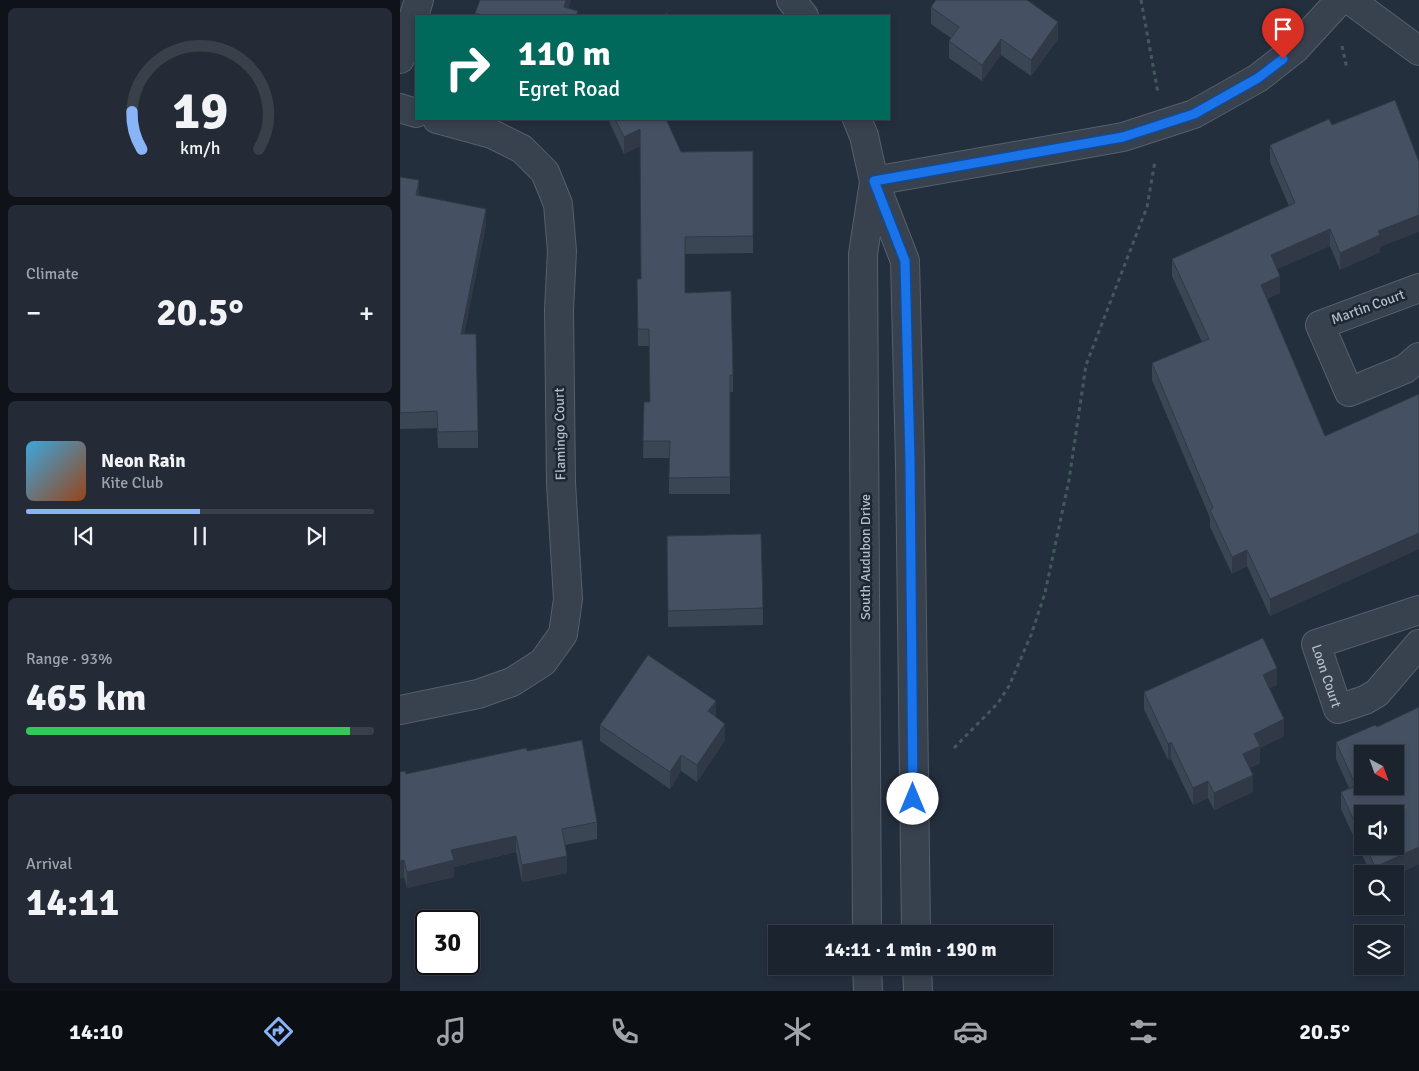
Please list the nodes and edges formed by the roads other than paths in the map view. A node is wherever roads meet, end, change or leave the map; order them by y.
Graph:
1 (419, 0) edge
2 (791, 0) edge
3 (1340, 0) edge
4 (1350, 0) edge
5 (803, 15) edge
6 (1419, 51) edge
7 (400, 59) edge
8 (400, 108) edge
9 (415, 113) edge
10 (441, 120) edge
11 (858, 120) edge
12 (874, 181) junction
13 (1419, 288) edge
14 (1419, 356) edge
15 (1419, 610) edge
16 (1419, 644) edge
17 (400, 710) edge
18 (867, 925) edge
19 (916, 925) edge
20 (867, 975) edge
21 (917, 975) edge
22 (868, 991) edge
23 (918, 991) edge

1 - 7 street
2 - 5 street
3 - 12 street
4 - 6 street
8 - 9 street
10 - 17 street, Flamingo Court
11 - 12 street, South Audubon Drive
12 - 18 street, South Audubon Drive
12 - 19 street, South Audubon Drive
13 - 14 street, Martin Court
15 - 16 street, Loon Court
20 - 22 street
21 - 23 street

